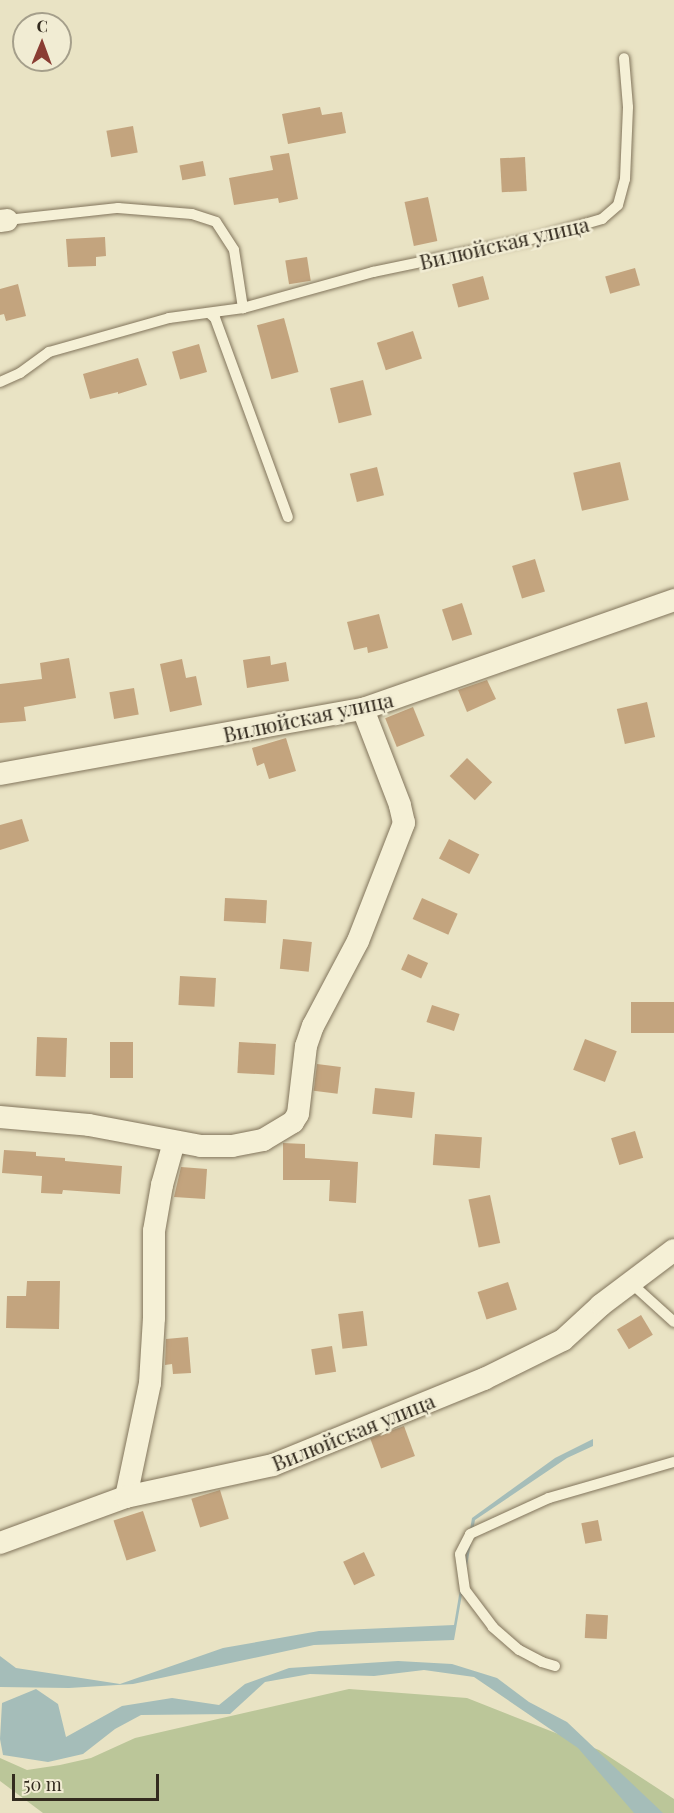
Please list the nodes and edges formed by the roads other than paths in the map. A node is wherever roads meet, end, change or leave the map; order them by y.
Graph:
1 (624, 58) dead end
2 (3, 220) edge
3 (243, 308) junction
4 (209, 313) junction
5 (0, 382) edge
6 (288, 517) dead end
7 (674, 600) edge
8 (363, 710) junction
9 (0, 774) edge
10 (0, 1118) edge
11 (174, 1142) junction
12 (674, 1250) edge
13 (631, 1284) junction
14 (674, 1322) edge
15 (674, 1462) edge
16 (126, 1497) junction
17 (0, 1543) edge
18 (555, 1666) dead end

1 - 3 lane, Вилюйская улица
2 - 3 lane
3 - 4 lane, Вилюйская улица
4 - 5 lane, Вилюйская улица
4 - 6 lane
7 - 8 street, Вилюйская улица
8 - 9 street, Вилюйская улица
8 - 11 street
10 - 11 street
11 - 16 street
12 - 13 street, Вилюйская улица
13 - 14 lane
13 - 16 street, Вилюйская улица
15 - 18 lane
16 - 17 street, Вилюйская улица

